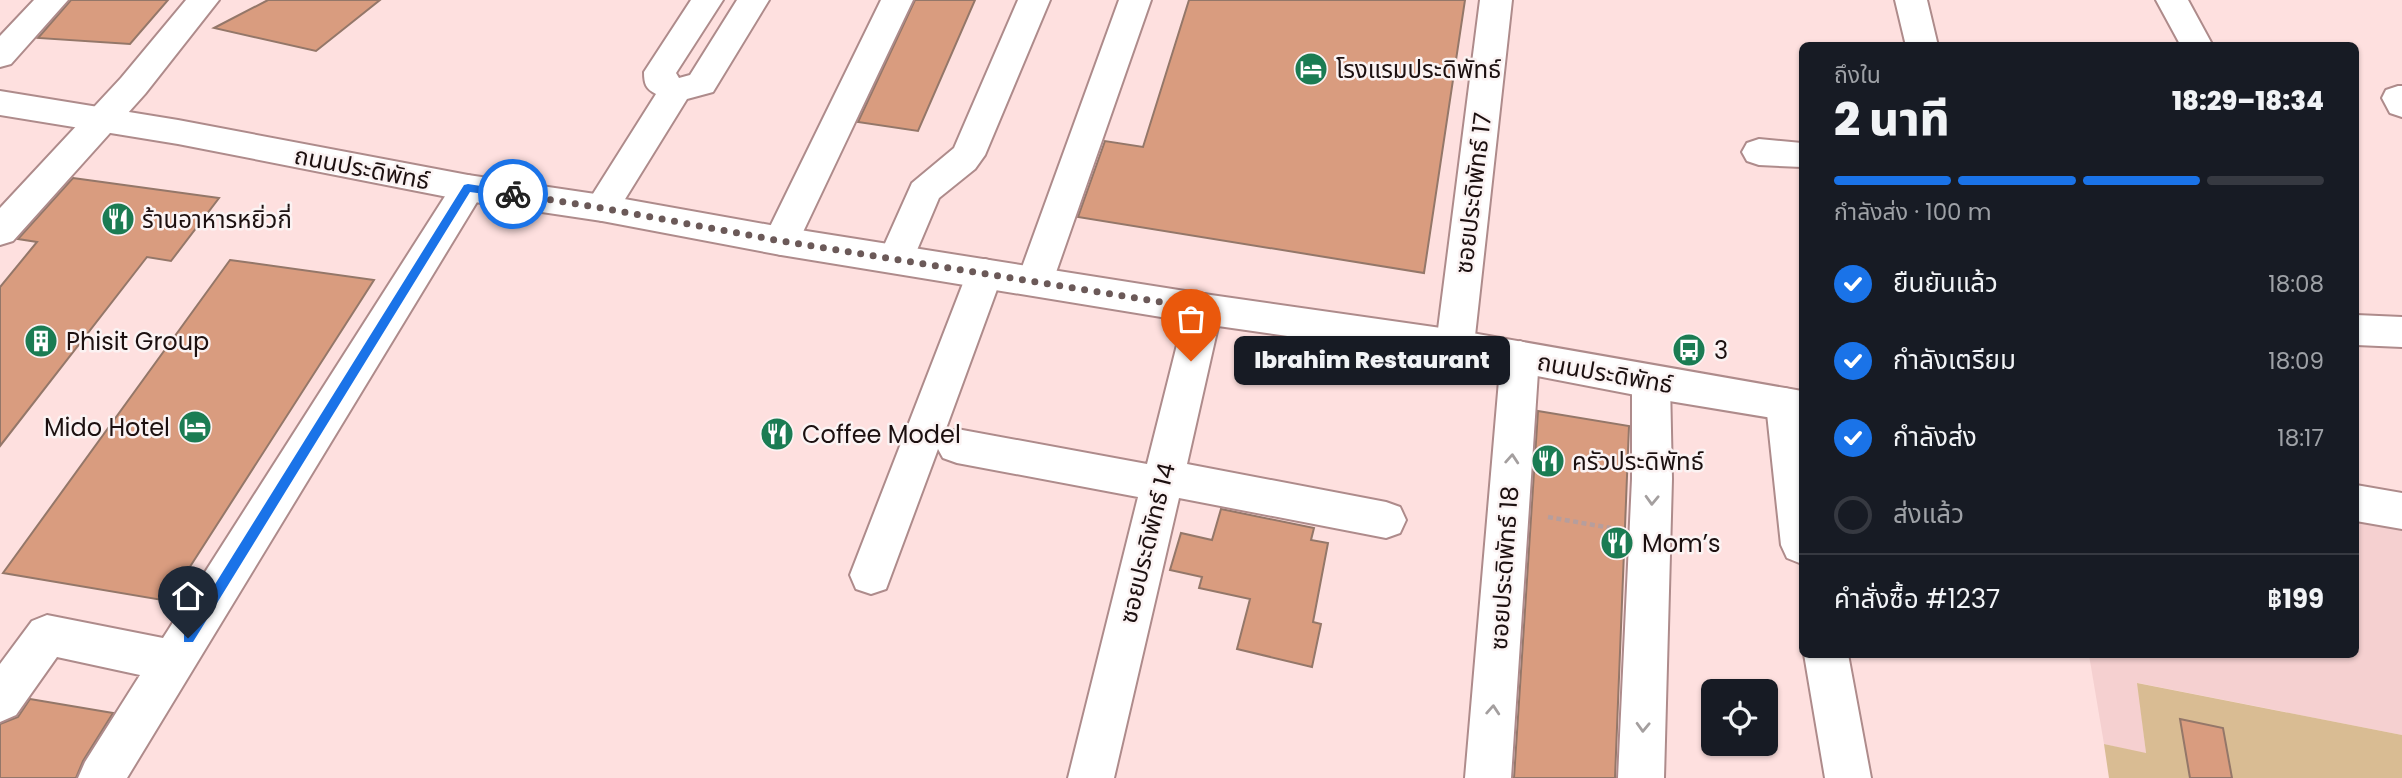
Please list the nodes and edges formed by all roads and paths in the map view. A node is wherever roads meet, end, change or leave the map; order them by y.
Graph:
1 (52, 0) edge
2 (203, 0) edge
3 (707, 0) edge
4 (753, 0) edge
5 (897, 0) edge
6 (1034, 0) edge
7 (1135, 0) edge
8 (1496, 0) edge
9 (1911, 0) edge
10 (2172, 0) edge
11 (1921, 42) edge
12 (2195, 42) edge
13 (0, 56) edge
14 (676, 90) junction
15 (2402, 98) edge
16 (0, 103) edge
17 (2402, 105) edge
18 (103, 120) junction
19 (1759, 152) dead end
20 (1799, 155) edge
21 (468, 188) junction
22 (602, 208) junction
23 (0, 231) edge
24 (781, 241) junction
25 (896, 259) junction
26 (985, 273) junction
27 (1035, 281) junction
28 (1204, 309) junction
29 (2359, 330) edge
30 (2402, 332) edge
31 (1455, 345) junction
32 (1520, 358) junction
33 (1651, 382) junction
34 (1794, 406) edge
35 (957, 446) dead end
36 (1163, 481) junction
37 (1799, 493) edge
38 (2359, 504) edge
39 (1509, 510) junction
40 (2402, 511) edge
41 (1386, 520) dead end
42 (1650, 534) junction
43 (871, 575) dead end
44 (1827, 658) edge
45 (174, 662) junction
46 (0, 700) edge
47 (101, 778) edge
48 (1091, 778) edge
49 (1488, 778) edge
50 (1641, 778) edge
51 (1848, 778) edge

1 - 13 street
2 - 18 street
3 - 14 street
4 - 14 street
5 - 24 street
6 - 25 street
7 - 27 street
8 - 31 street, ซอยประดิพัทธ์ 17
9 - 11 street
10 - 12 street
14 - 22 street
15 - 17 street
16 - 18 street, ถนนประดิพัทธ์
18 - 21 street, ถนนประดิพัทธ์
18 - 23 street
19 - 20 street
21 - 22 street, ถนนประดิพัทธ์
21 - 45 street
22 - 24 street, ถนนประดิพัทธ์
24 - 25 street, ถนนประดิพัทธ์
25 - 26 street, ถนนประดิพัทธ์
26 - 27 street, ถนนประดิพัทธ์
26 - 43 street
27 - 28 street, ถนนประดิพัทธ์
28 - 31 street, ถนนประดิพัทธ์
28 - 36 street, ซอยประดิพัทธ์ 14
29 - 30 street
31 - 32 street, ถนนประดิพัทธ์
32 - 33 street, ถนนประดิพัทธ์
39 -> 32 street, ซอยประดิพัทธ์ 18
33 - 34 street, ถนนประดิพัทธ์
33 -> 42 street
34 - 37 street
35 - 36 street
36 - 41 street
36 - 48 street, ซอยประดิพัทธ์ 14
38 - 40 street
39 - 42 path
49 -> 39 street, ซอยประดิพัทธ์ 18
42 -> 50 street
44 - 51 street
45 - 46 street
45 - 47 street

